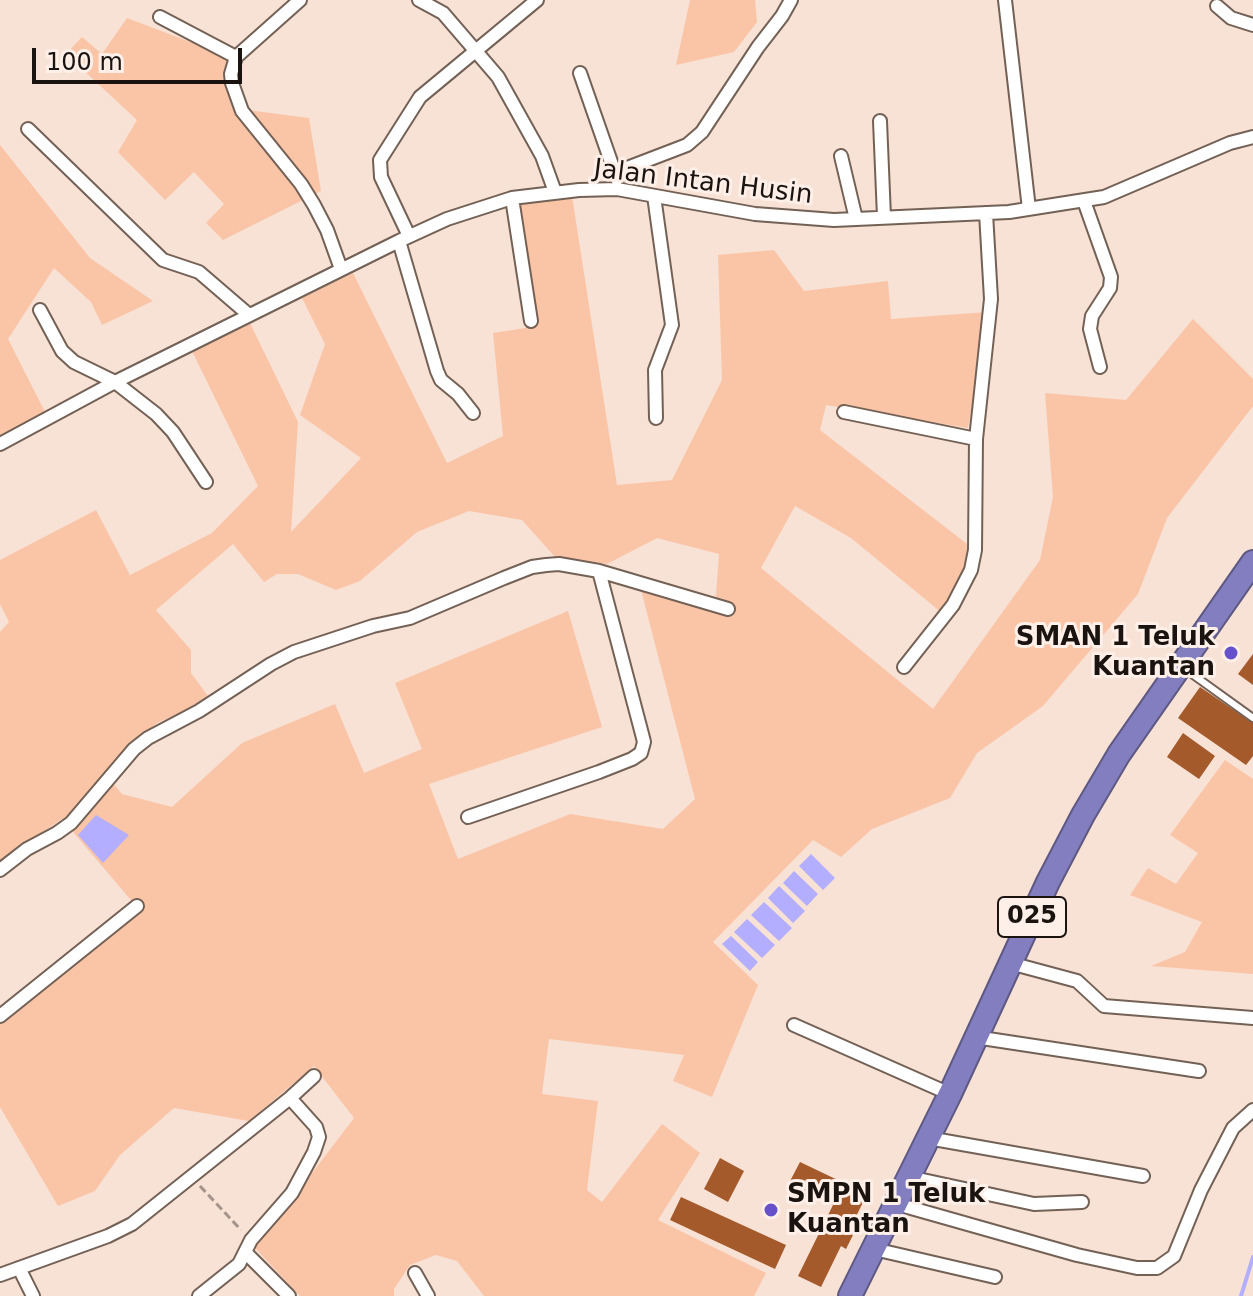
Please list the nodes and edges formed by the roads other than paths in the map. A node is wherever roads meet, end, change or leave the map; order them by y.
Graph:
1 (300, 0) edge
2 (419, 0) edge
3 (537, 0) edge
4 (791, 0) edge
5 (1005, 0) edge
6 (1217, 6) dead end
7 (160, 17) dead end
8 (1253, 25) edge
9 (475, 50) junction
10 (236, 57) junction
11 (580, 73) dead end
12 (880, 121) dead end
13 (28, 129) dead end
14 (1253, 137) edge
15 (841, 156) dead end
16 (614, 173) junction
17 (620, 190) junction
18 (555, 192) junction
19 (654, 196) junction
20 (512, 198) junction
21 (1084, 201) junction
22 (1029, 209) junction
23 (986, 213) junction
24 (884, 217) junction
25 (856, 219) junction
26 (404, 238) junction
27 (341, 269) junction
28 (40, 310) dead end
29 (249, 315) junction
30 (531, 321) dead end
31 (1100, 367) dead end
32 (115, 382) junction
33 (844, 412) dead end
34 (473, 413) dead end
35 (656, 418) dead end
36 (976, 439) junction
37 (0, 444) edge
38 (206, 482) dead end
39 (1253, 562) edge
40 (599, 571) junction
41 (728, 609) dead end
42 (1179, 665) junction
43 (904, 667) dead end
44 (1253, 718) edge
45 (468, 817) dead end
46 (0, 870) edge
47 (137, 906) dead end
48 (1010, 963) junction
49 (0, 1016) edge
50 (1253, 1018) edge
51 (794, 1025) dead end
52 (975, 1037) junction
53 (1199, 1071) dead end
54 (314, 1076) dead end
55 (950, 1094) junction
56 (290, 1098) junction
57 (1253, 1110) edge
58 (928, 1138) junction
59 (1143, 1176) dead end
60 (909, 1177) junction
61 (1082, 1202) dead end
62 (897, 1204) junction
63 (874, 1249) junction
64 (246, 1253) junction
65 (19, 1268) junction
66 (415, 1273) dead end
67 (0, 1275) edge
68 (995, 1277) dead end
69 (33, 1296) edge
70 (199, 1296) edge
71 (289, 1296) edge
72 (428, 1296) edge
73 (850, 1296) edge

1 - 10 street
2 - 9 street
3 - 9 street
4 - 16 street
5 - 22 street
6 - 8 street
7 - 10 street
9 - 18 street
9 - 26 street
10 - 27 street
11 - 16 street
12 - 24 street
13 - 29 street
14 - 21 street, Jalan Intan Husin
15 - 25 street
16 - 17 street
17 - 18 street, Jalan Intan Husin
17 - 19 street, Jalan Intan Husin
18 - 20 street, Jalan Intan Husin
19 - 25 street, Jalan Intan Husin
19 - 35 street
20 - 26 street, Jalan Intan Husin
20 - 30 street
21 - 22 street, Jalan Intan Husin
21 - 31 street
22 - 23 street, Jalan Intan Husin
23 - 24 street, Jalan Intan Husin
23 - 36 street
24 - 25 street, Jalan Intan Husin
26 - 27 street, Jalan Intan Husin
26 - 34 street
27 - 29 street, Jalan Intan Husin
28 - 32 street
29 - 32 street, Jalan Intan Husin
32 - 37 street, Jalan Intan Husin
32 - 38 street
33 - 36 street
36 - 43 street
39 - 42 highway, 025
40 - 41 street
40 - 45 street
40 - 46 street
42 - 44 lane
42 - 48 highway, 025
47 - 49 street
48 - 50 street
48 - 52 highway, 025
51 - 55 street
52 - 53 street
52 - 55 highway, 025
54 - 56 street
55 - 58 highway, 025
56 - 64 street
56 - 65 street
57 - 62 street
58 - 59 street
58 - 60 highway, 025
60 - 61 street
60 - 62 highway, 025
62 - 63 highway, 025
63 - 68 street
63 - 73 highway, 025
64 - 70 street
64 - 71 street
65 - 67 street
65 - 69 street
66 - 72 street

